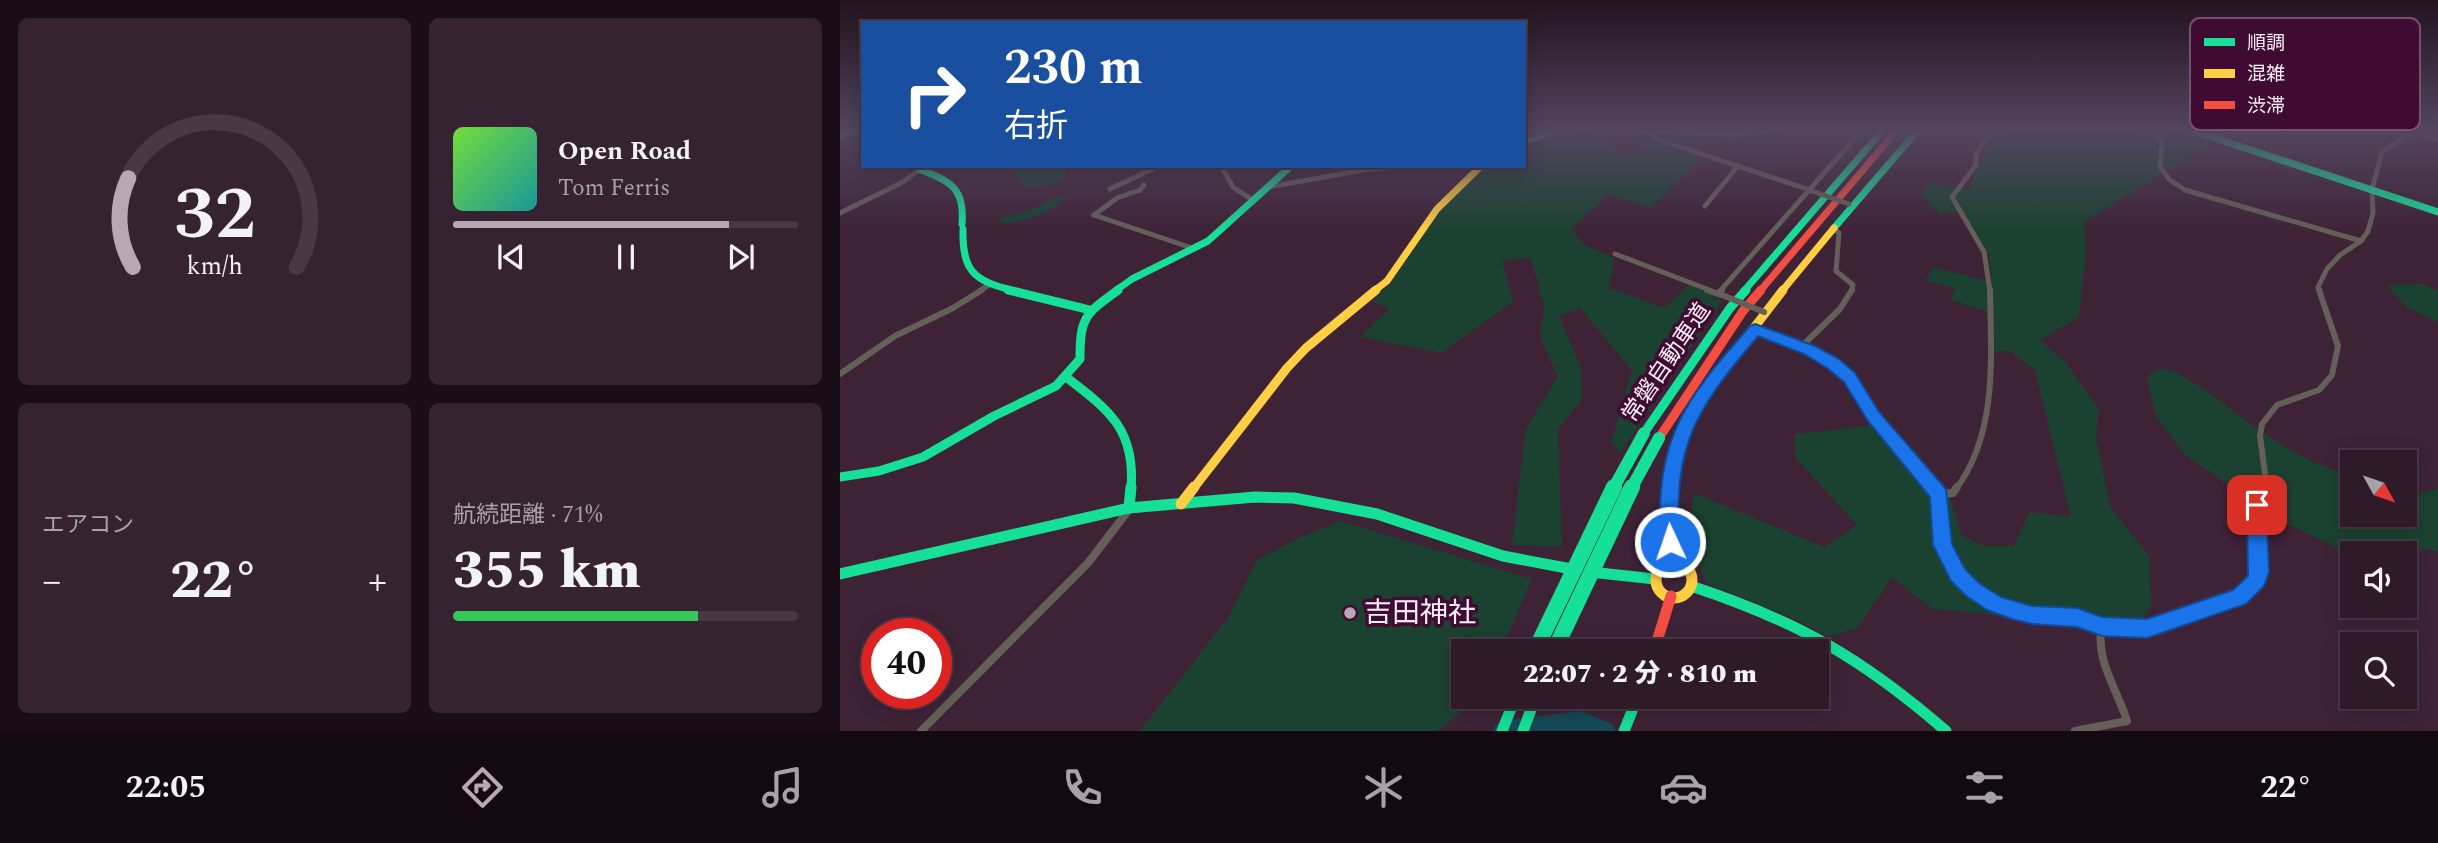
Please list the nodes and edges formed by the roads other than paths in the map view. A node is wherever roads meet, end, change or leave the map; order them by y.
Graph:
1 (1732, 164) edge
2 (1833, 164) edge
3 (1853, 164) edge
4 (1868, 164) edge
5 (1888, 164) edge
6 (1976, 164) edge
7 (2158, 164) edge
8 (2296, 164) edge
9 (2379, 164) edge
10 (1738, 166) junction
11 (923, 168) edge
12 (1155, 168) edge
13 (1222, 168) edge
14 (1290, 168) edge
15 (1385, 168) edge
16 (1479, 168) edge
17 (1144, 185) dead end
18 (1269, 187) junction
19 (1110, 189) dead end
20 (2372, 189) junction
21 (1811, 190) junction
22 (1254, 201) junction
23 (1705, 206) dead end
24 (1852, 206) junction
25 (2438, 212) edge
26 (840, 213) edge
27 (1835, 230) junction
28 (2361, 241) junction
29 (1195, 249) junction
30 (1615, 254) dead end
31 (989, 285) junction
32 (1720, 294) junction
33 (1090, 310) junction
34 (1765, 313) junction
35 (1755, 329) junction
36 (1810, 350) junction
37 (840, 374) edge
38 (1066, 377) junction
39 (840, 477) edge
40 (1939, 494) junction
41 (1181, 504) junction
42 (1129, 508) junction
43 (1672, 563) junction
44 (840, 574) edge
45 (1655, 579) junction
46 (1691, 586) junction
47 (1671, 596) junction
48 (2102, 626) junction
49 (1541, 639) edge
50 (1560, 639) edge
51 (1658, 639) edge
52 (1511, 709) edge
53 (1531, 709) edge
54 (1633, 709) edge
55 (921, 731) edge
56 (1503, 731) edge
57 (1523, 731) edge
58 (1624, 731) edge
59 (1946, 731) edge
60 (2075, 731) edge

1 - 10 street
2 - 21 street
3 - 49 main road, 常磐自動車道, bridge
4 - 50 main road, 常磐自動車道, bridge
5 - 24 main road
6 - 40 street
7 - 28 street
8 - 20 main road
9 - 20 street
10 - 21 street
10 - 23 street
11 - 26 street
11 - 31 main road
12 - 19 street
13 - 22 street
14 - 18 main road
15 - 18 street
16 - 41 main road
17 - 29 street
18 - 22 main road
20 - 25 main road
20 - 28 street
21 - 24 street, bridge
21 - 32 street
22 - 29 main road
24 - 27 main road
27 - 34 main road
27 - 36 street
28 - 48 street
29 - 33 main road
30 - 32 street
31 - 33 main road
31 - 37 street
32 - 34 street, bridge
33 - 38 main road
34 - 35 main road
35 - 36 street
35 - 43 main road
36 - 40 street
38 - 39 main road
38 - 42 main road
40 - 48 street
41 - 42 main road
41 - 45 main road
42 - 44 main road
42 - 55 street
43 - 45 main road
43 - 46 main road
45 - 47 main road
46 - 47 main road
46 - 59 main road
47 - 51 main road
48 - 60 street
52 - 56 main road
53 - 57 main road
54 - 58 main road

